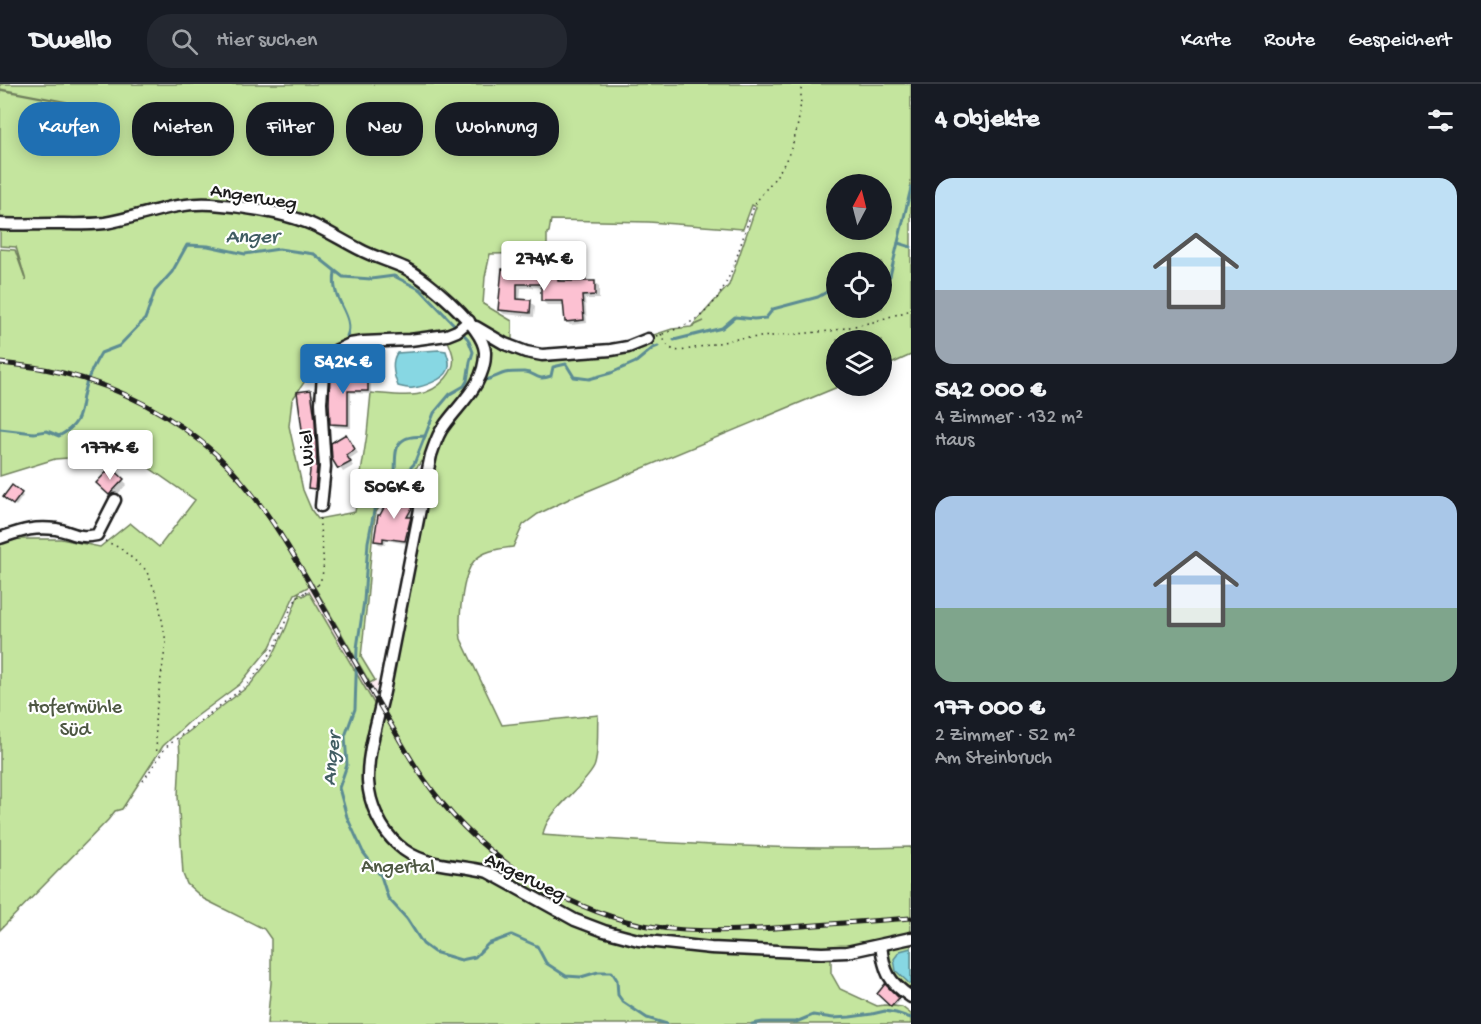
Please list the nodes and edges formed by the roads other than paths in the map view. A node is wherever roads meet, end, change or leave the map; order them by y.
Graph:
1 (0, 224) edge
2 (466, 325) junction
3 (648, 339) road end
4 (505, 344) junction
5 (485, 350) junction
6 (115, 500) dead end
7 (321, 506) road end
8 (0, 538) edge
9 (911, 938) edge
10 (881, 945) junction
11 (911, 997) edge

1 - 2 street, Angerweg
2 - 4 street, Angerweg
2 - 5 street, Angerweg
2 - 7 street, Wiel
3 - 4 street, Angerweg
4 - 5 street
5 - 10 street, Angerweg
6 - 8 street
9 - 10 street, Angerweg
10 - 11 street

